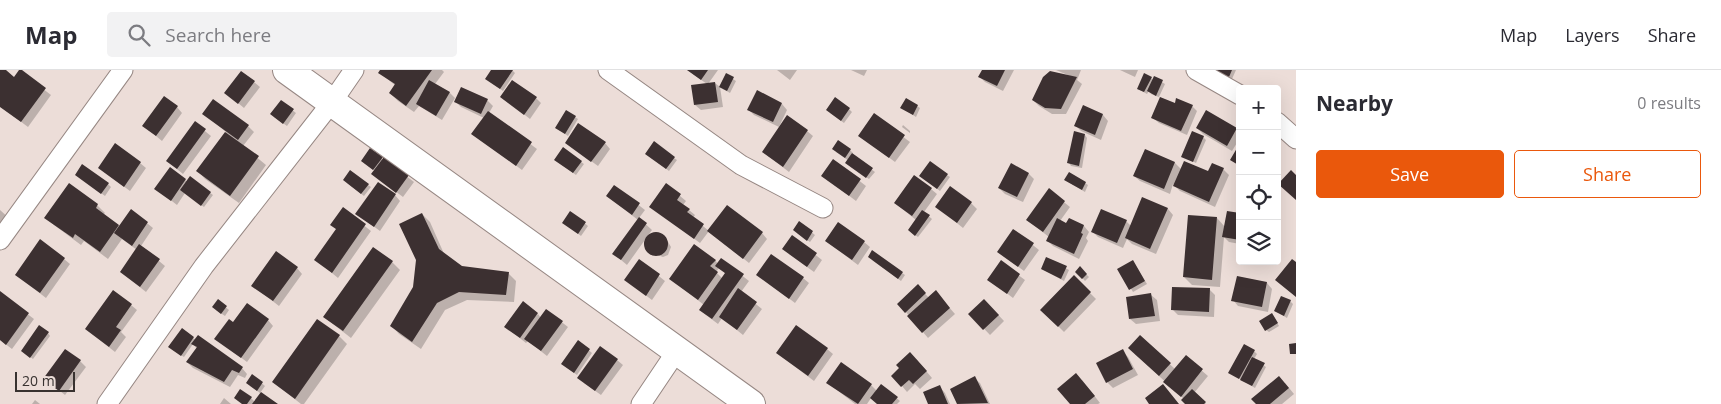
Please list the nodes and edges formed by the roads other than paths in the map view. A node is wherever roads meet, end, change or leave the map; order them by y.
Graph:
1 (124, 70) edge
2 (287, 70) edge
3 (354, 70) edge
4 (608, 70) edge
5 (1196, 70) edge
6 (1236, 93) edge
7 (332, 102) junction
8 (1281, 126) edge
9 (1296, 139) edge
10 (823, 208) dead end
11 (0, 240) edge
12 (676, 352) junction
13 (107, 404) edge
14 (641, 404) edge
15 (751, 404) edge

1 - 11 street
2 - 7 street
3 - 7 street
4 - 10 street
5 - 6 street
7 - 12 street
7 - 13 street
8 - 9 street
12 - 14 street
12 - 15 street

